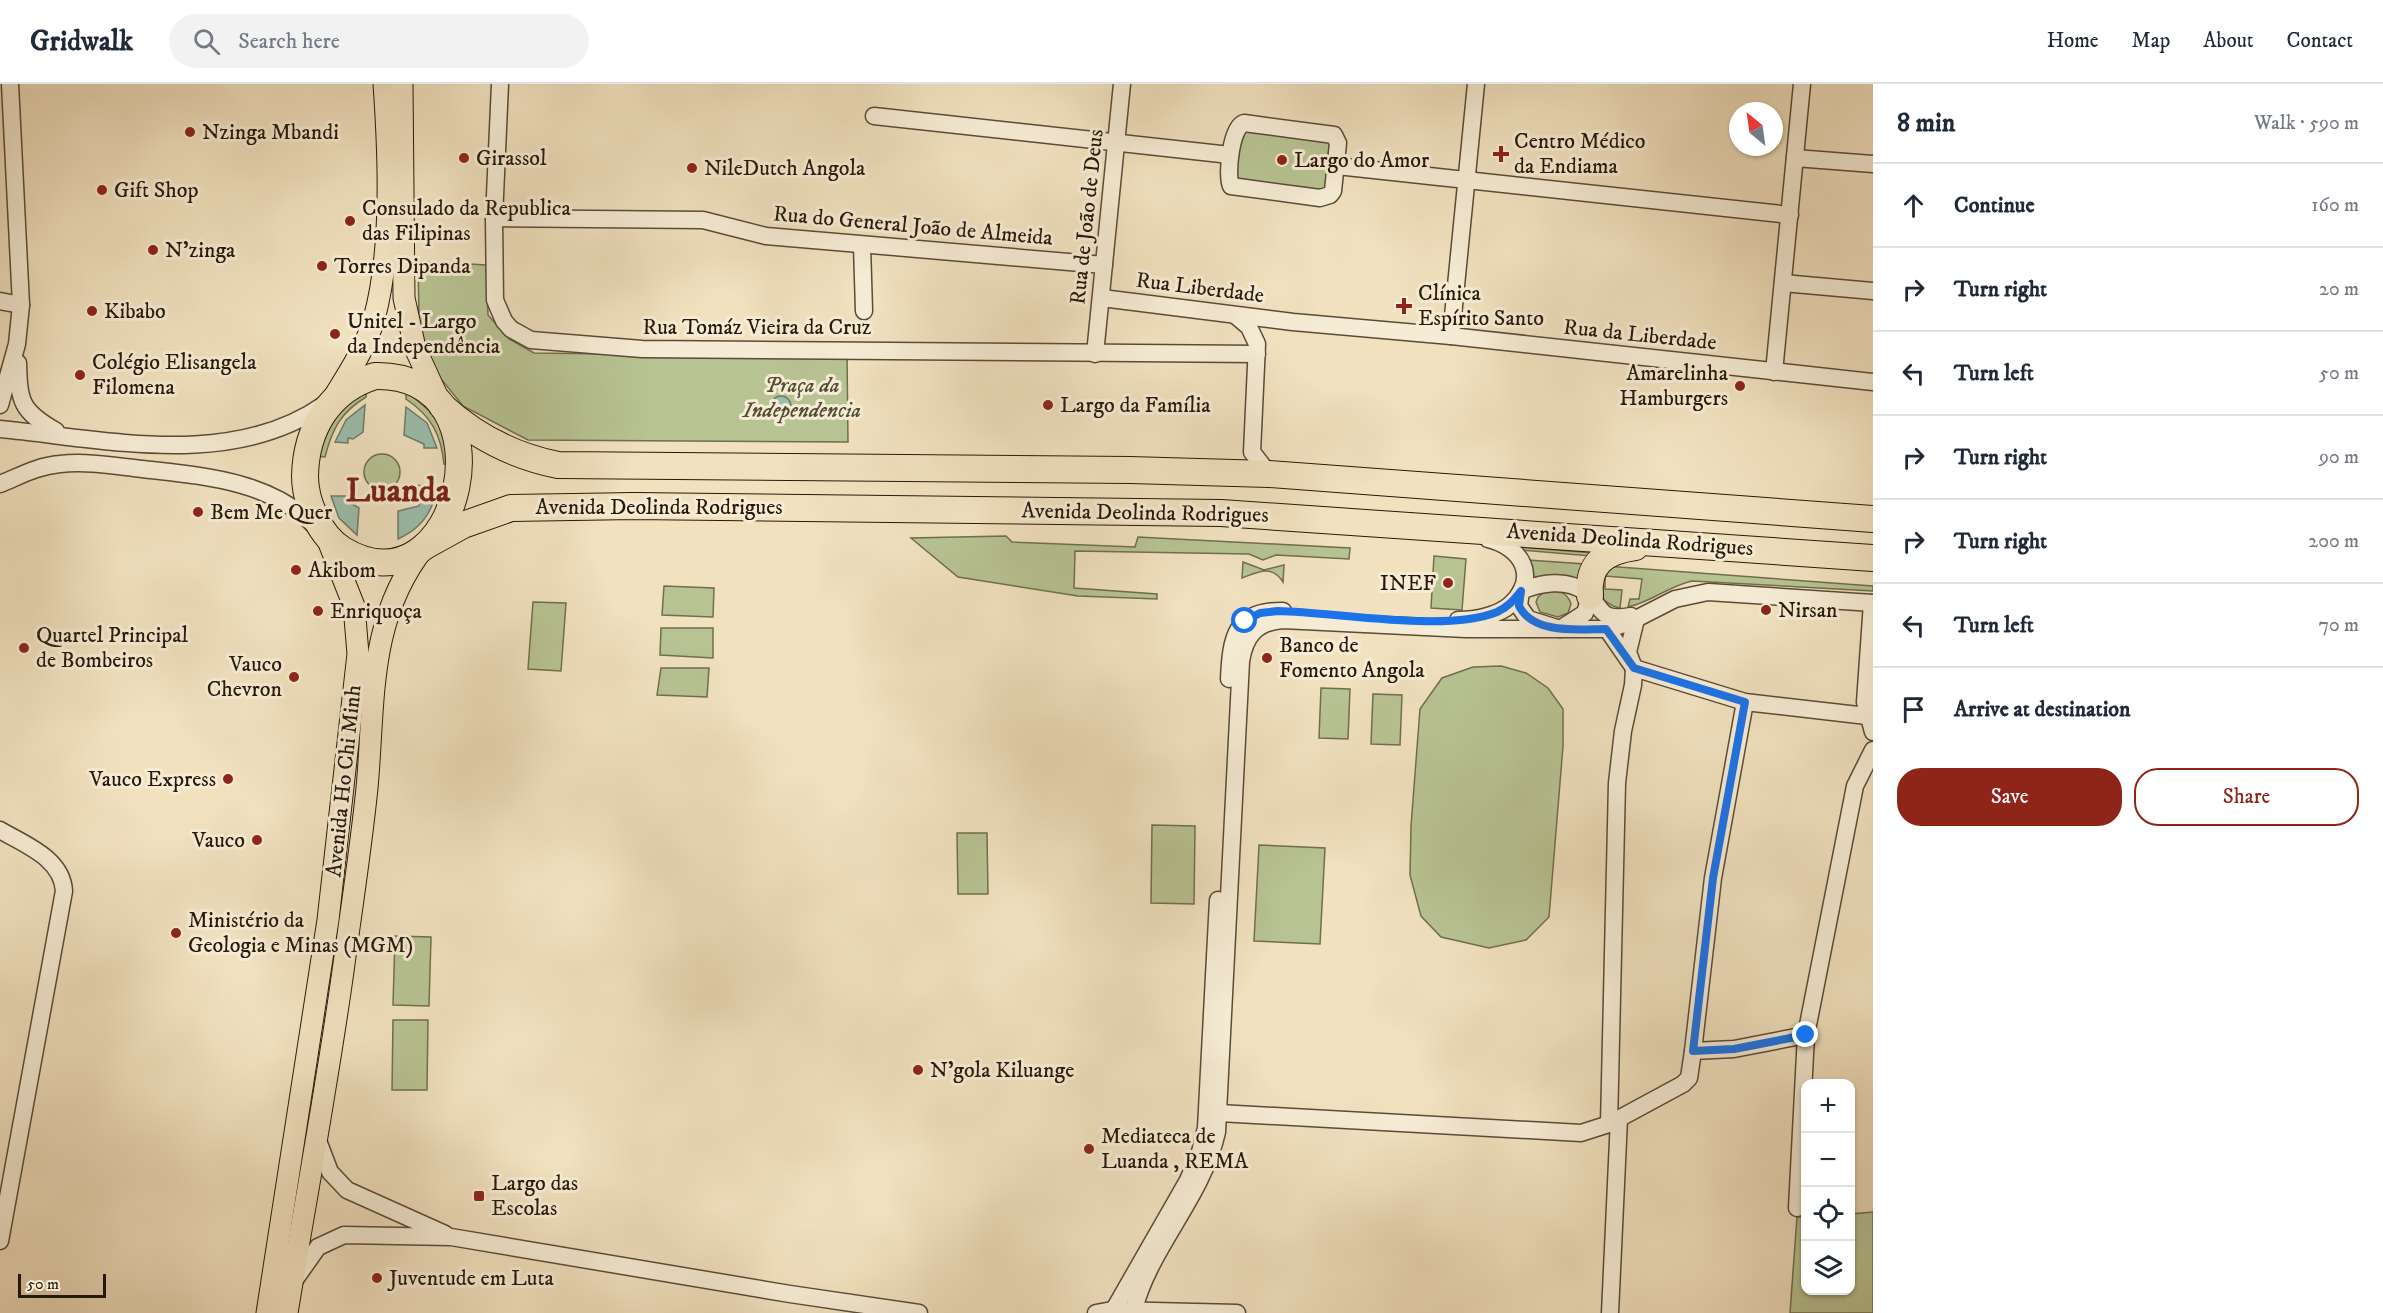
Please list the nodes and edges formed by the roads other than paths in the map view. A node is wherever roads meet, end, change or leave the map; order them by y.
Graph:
1 (10, 84) edge
2 (402, 84) edge
3 (500, 84) edge
4 (1122, 84) edge
5 (1476, 84) edge
6 (1802, 84) edge
7 (384, 92) edge
8 (6, 110) edge
9 (874, 116) dead end
10 (1117, 142) junction
11 (1230, 154) junction
12 (1796, 158) junction
13 (1873, 164) edge
14 (1337, 166) junction
15 (8, 169) edge
16 (1465, 180) junction
17 (1790, 215) junction
18 (494, 218) junction
19 (17, 220) junction
20 (0, 221) edge
21 (862, 245) junction
22 (1104, 265) junction
23 (1783, 283) junction
24 (1873, 291) edge
25 (1102, 297) junction
26 (0, 301) edge
27 (21, 305) junction
28 (864, 311) dead end
29 (1236, 316) junction
30 (1293, 322) junction
31 (1451, 336) junction
32 (17, 344) junction
33 (1257, 349) junction
34 (1095, 354) junction
35 (1774, 372) junction
36 (1873, 382) edge
37 (333, 398) junction
38 (0, 405) edge
39 (442, 406) junction
40 (0, 429) edge
41 (62, 435) junction
42 (1252, 452) junction
43 (1232, 472) junction
44 (1269, 474) junction
45 (2, 485) edge
46 (1873, 519) edge
47 (1432, 526) junction
48 (327, 538) junction
49 (1668, 543) junction
50 (425, 546) junction
51 (1873, 558) edge
52 (1521, 591) junction
53 (1590, 596) junction
54 (1872, 603) edge
55 (1643, 615) junction
56 (1560, 629) junction
57 (1606, 629) junction
58 (1634, 668) junction
59 (1745, 702) junction
60 (1868, 716) junction
61 (1873, 732) edge
62 (1873, 750) edge
63 (0, 830) edge
64 (1806, 1035) junction
65 (1693, 1051) junction
66 (1220, 1113) junction
67 (1614, 1122) junction
68 (316, 1135) junction
69 (1797, 1208) dead end
70 (452, 1237) junction
71 (0, 1241) edge
72 (1131, 1277) junction
73 (291, 1287) junction
74 (1107, 1312) edge
75 (1133, 1312) edge
76 (267, 1313) edge
77 (287, 1313) edge
78 (920, 1313) edge
79 (1083, 1313) edge
80 (1238, 1313) edge
81 (1610, 1313) edge

1 - 8 street
2 - 39 main road
3 - 18 street, Rua Tomáz Vieira da Cruz
4 - 10 street, Rua de João de Deus
5 - 16 street
6 - 12 street
7 - 37 main road
8 - 15 street
9 - 10 street
10 - 11 street
10 - 22 street, Rua de João de Deus
11 - 14 street
11 - 14 street
12 - 13 street
12 - 17 street
14 - 16 street
15 - 19 street
16 - 17 street
16 - 31 street
17 - 23 street
18 - 21 street, Rua do General João de Almeida
18 - 34 street, Rua Tomáz Vieira da Cruz
19 - 20 street
19 - 27 street
21 - 22 street, Rua do General João de Almeida
21 - 28 street
22 - 25 street, Rua de João de Deus
23 - 24 street
23 - 35 street
25 - 29 street, Rua Liberdade
25 - 34 street, Rua de João de Deus
26 - 27 street
27 - 32 street
29 - 30 street, Rua Liberdade
29 - 33 street
30 - 31 street, Rua da Liberdade
30 - 33 street
31 - 35 street, Rua da Liberdade
32 - 38 street
32 - 41 street
33 - 34 street, Rua Tomáz Vieira da Cruz
33 - 42 street
35 - 36 street, Rua da Liberdade
37 - 39 highway
37 - 41 street
37 - 48 highway
39 - 43 highway, Avenida Deolinda Rodrigues
39 - 50 highway
40 - 41 street
42 - 43 street
42 - 44 street
43 - 44 highway, Avenida Deolinda Rodrigues
44 - 46 highway, Avenida Deolinda Rodrigues
45 - 48 street
47 - 49 highway, Avenida Deolinda Rodrigues
47 - 50 highway, Avenida Deolinda Rodrigues
47 - 52 street
48 - 50 highway
48 - 76 main road, Avenida Ho Chi Minh
49 - 51 highway, Avenida Deolinda Rodrigues
49 - 53 highway
50 - 68 main road, Avenida Ho Chi Minh
52 - 53 street
52 - 56 street
52 - 72 street
53 - 55 street
53 - 56 street
54 - 55 street
54 - 60 street
55 - 57 street
55 - 58 street
56 - 57 street
56 - 66 street
57 - 58 street
58 - 59 street
58 - 67 street
59 - 60 street
59 - 65 street
60 - 61 street
62 - 64 street
63 - 71 street
64 - 65 street
64 - 69 street
65 - 67 street
66 - 67 street
66 - 75 street
67 - 81 street
68 - 70 street
68 - 73 main road, Avenida Ho Chi Minh
70 - 73 street
70 - 78 street
72 - 74 street
72 - 79 street
73 - 77 main road, Avenida Ho Chi Minh
74 - 75 street
75 - 80 street

